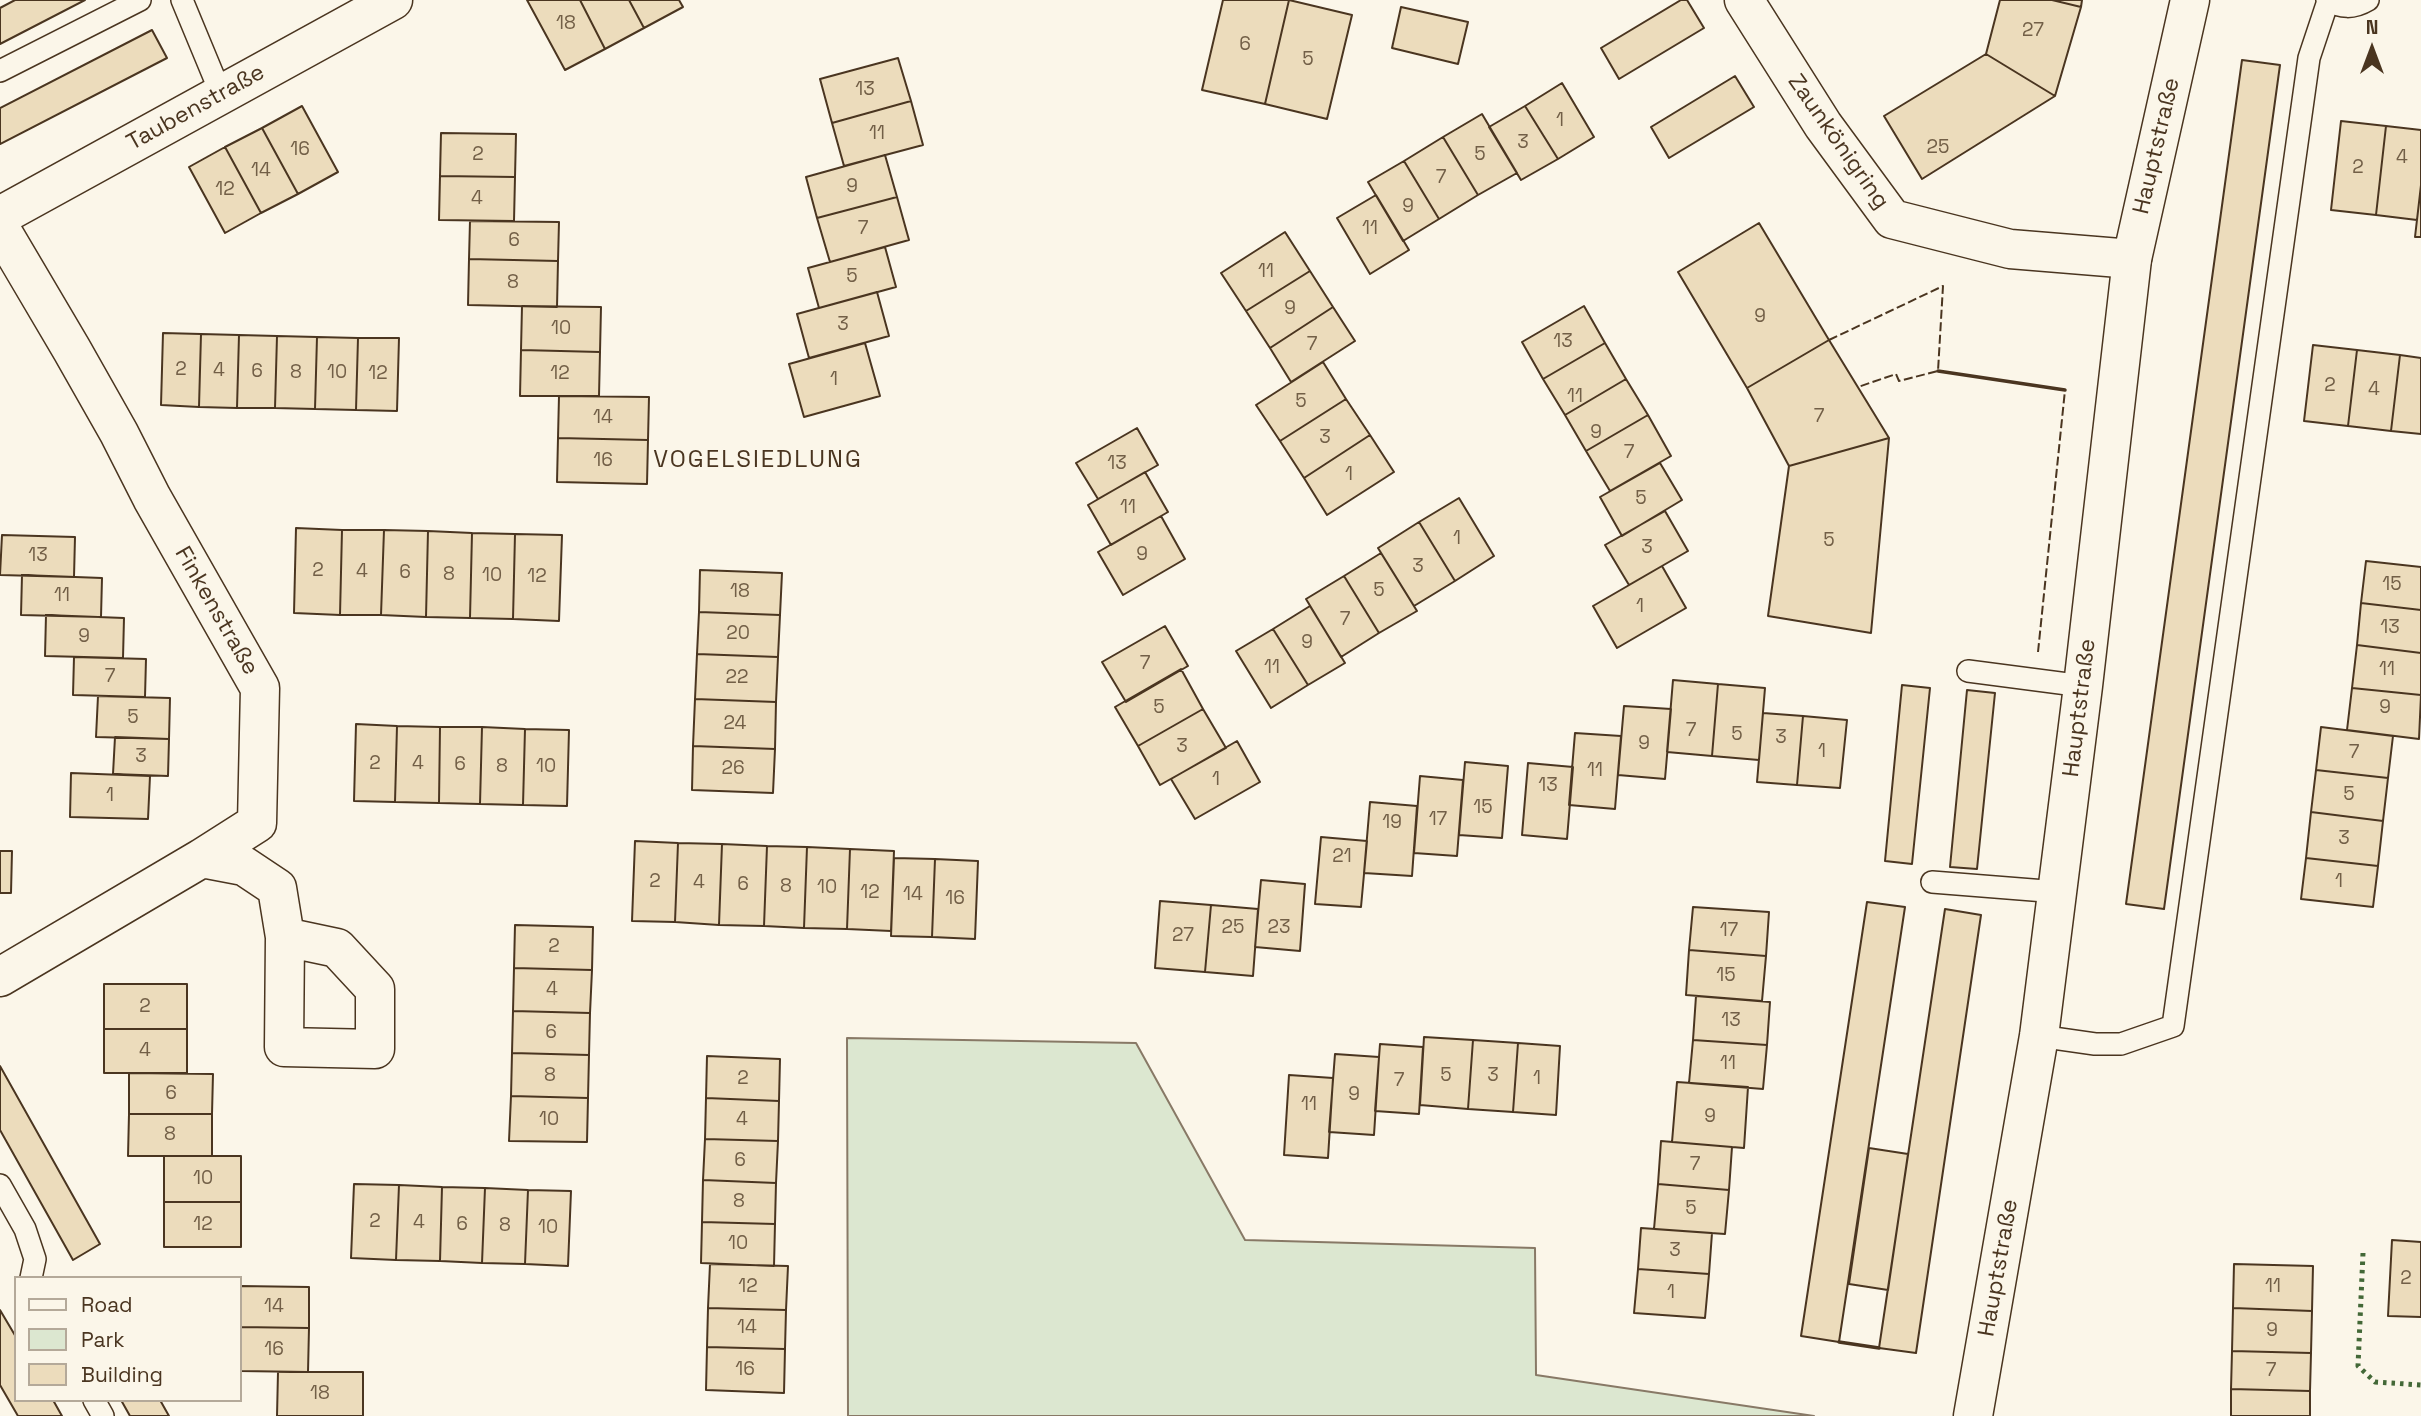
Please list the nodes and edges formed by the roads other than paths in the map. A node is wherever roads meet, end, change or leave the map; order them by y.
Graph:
1 (140, 0) edge
2 (182, 0) edge
3 (393, 0) edge
4 (1744, 0) edge
5 (2190, 0) edge
6 (2368, 0) edge
7 (2327, 1) edge
8 (0, 71) edge
9 (221, 94) junction
10 (0, 216) edge
11 (0, 228) edge
12 (2132, 259) junction
13 (1968, 671) dead end
14 (2083, 686) junction
15 (202, 858) junction
16 (1932, 883) dead end
17 (2059, 892) junction
18 (285, 937) dead end
19 (0, 977) edge
20 (2039, 1036) junction
21 (0, 1185) edge
22 (31, 1276) edge
23 (1973, 1416) edge

1 - 8 lane
2 - 9 lane
3 - 9 street, Taubenstraße
4 - 12 street, Zaunkönigring
5 - 12 street, Hauptstraße
6 - 7 lane
7 - 20 lane
9 - 10 street, Taubenstraße
11 - 15 street, Finkenstraße
12 - 14 street, Hauptstraße
13 - 14 lane
14 - 17 street, Hauptstraße
15 - 18 street
15 - 19 street, Finkenstraße
16 - 17 lane
17 - 20 street, Hauptstraße
20 - 23 street, Hauptstraße
21 - 22 lane

